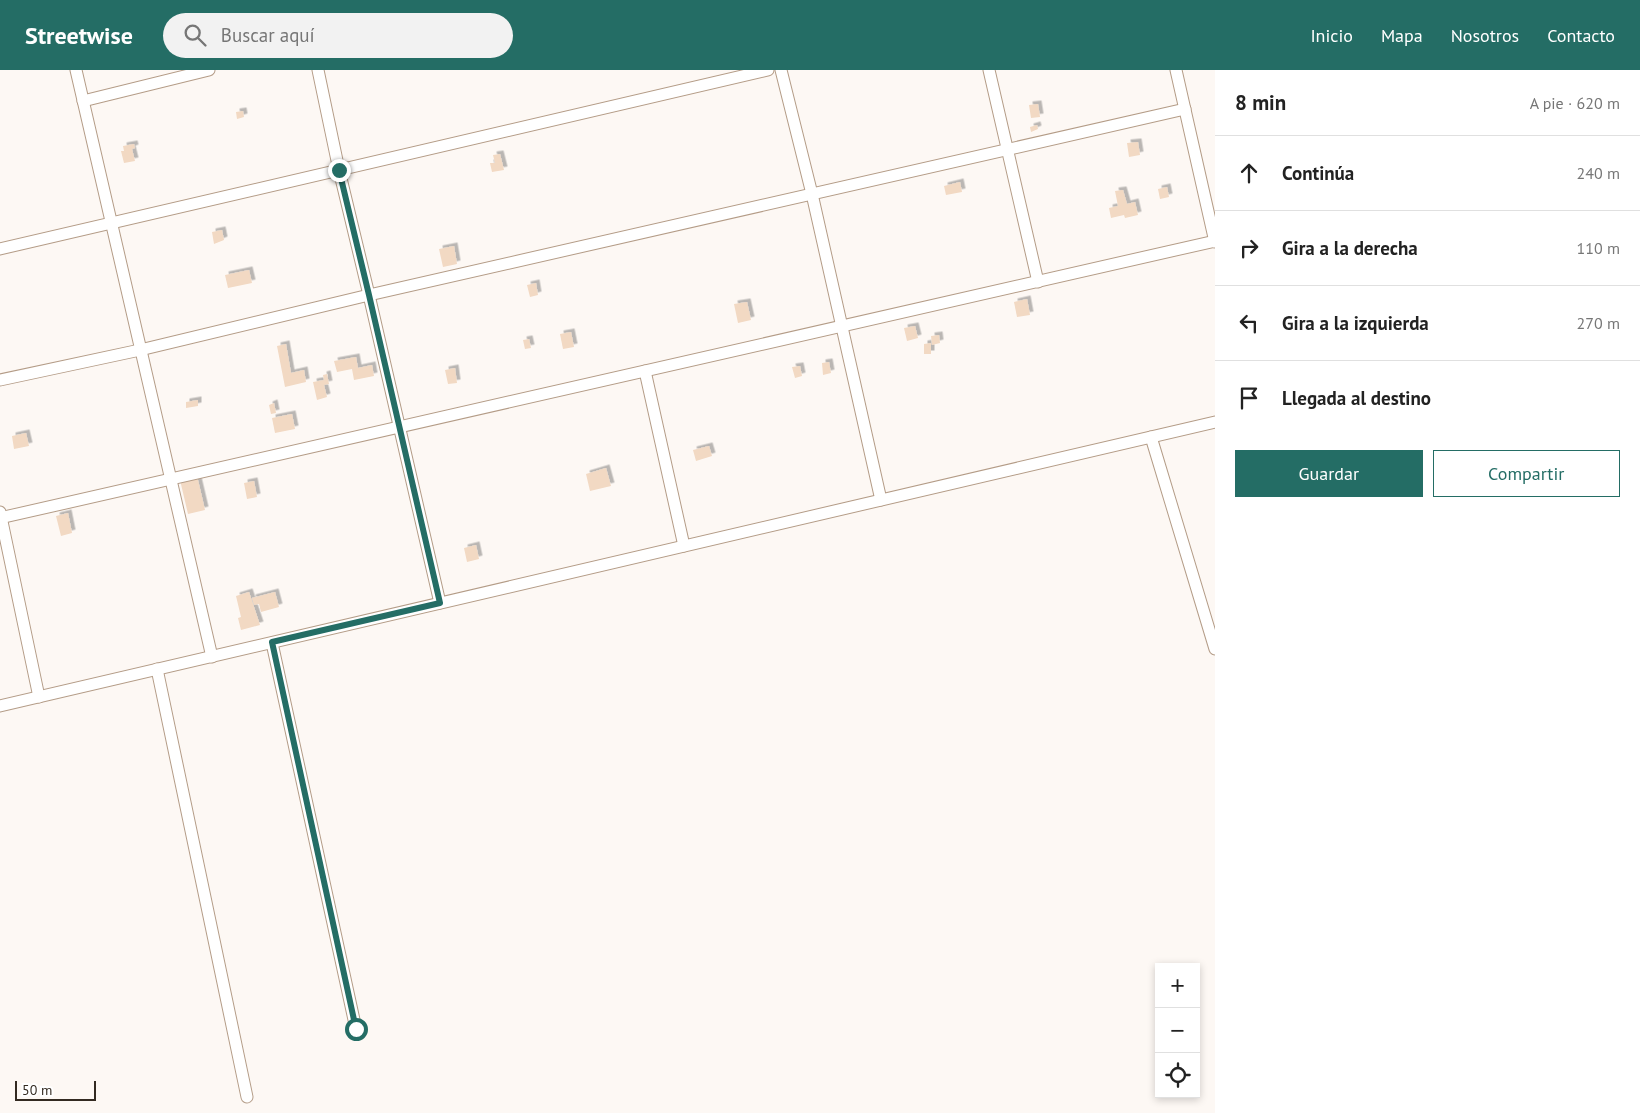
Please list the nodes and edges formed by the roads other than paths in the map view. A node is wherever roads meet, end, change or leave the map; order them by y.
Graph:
1 (76, 70) edge
2 (209, 70) edge
3 (318, 70) edge
4 (768, 70) edge
5 (781, 70) edge
6 (989, 70) edge
7 (1176, 70) edge
8 (83, 101) junction
9 (1185, 109) junction
10 (1008, 149) junction
11 (339, 170) junction
12 (812, 194) junction
13 (112, 223) junction
14 (1215, 242) edge
15 (0, 249) edge
16 (1038, 282) junction
17 (369, 295) junction
18 (842, 326) junction
19 (140, 350) junction
20 (645, 371) junction
21 (0, 380) edge
22 (1215, 422) edge
23 (400, 427) junction
24 (1152, 437) junction
25 (171, 479) junction
26 (881, 500) junction
27 (0, 516) edge
28 (684, 546) junction
29 (440, 603) junction
30 (272, 642) junction
31 (1215, 649) edge
32 (212, 656) junction
33 (157, 670) junction
34 (38, 697) junction
35 (0, 706) edge
36 (356, 1029) dead end
37 (247, 1096) dead end

1 - 8 street
2 - 8 street
3 - 11 street
4 - 11 street
5 - 12 street
6 - 10 street
7 - 9 street
8 - 13 street
9 - 10 street
9 - 14 street
10 - 12 street
10 - 16 street
11 - 13 street
11 - 17 street
12 - 17 street
12 - 18 street
13 - 15 street
13 - 19 street
14 - 16 street
16 - 18 street
17 - 19 street
17 - 23 street
18 - 20 street
18 - 26 street
19 - 21 street
19 - 25 street
20 - 23 street
20 - 28 street
22 - 24 street
23 - 25 street
23 - 29 street
24 - 26 street
24 - 31 street
25 - 27 street
25 - 32 street
26 - 28 street
27 - 34 street
28 - 29 street
29 - 30 street
30 - 32 street
30 - 36 street
32 - 33 street
33 - 34 street
33 - 37 street
34 - 35 street

